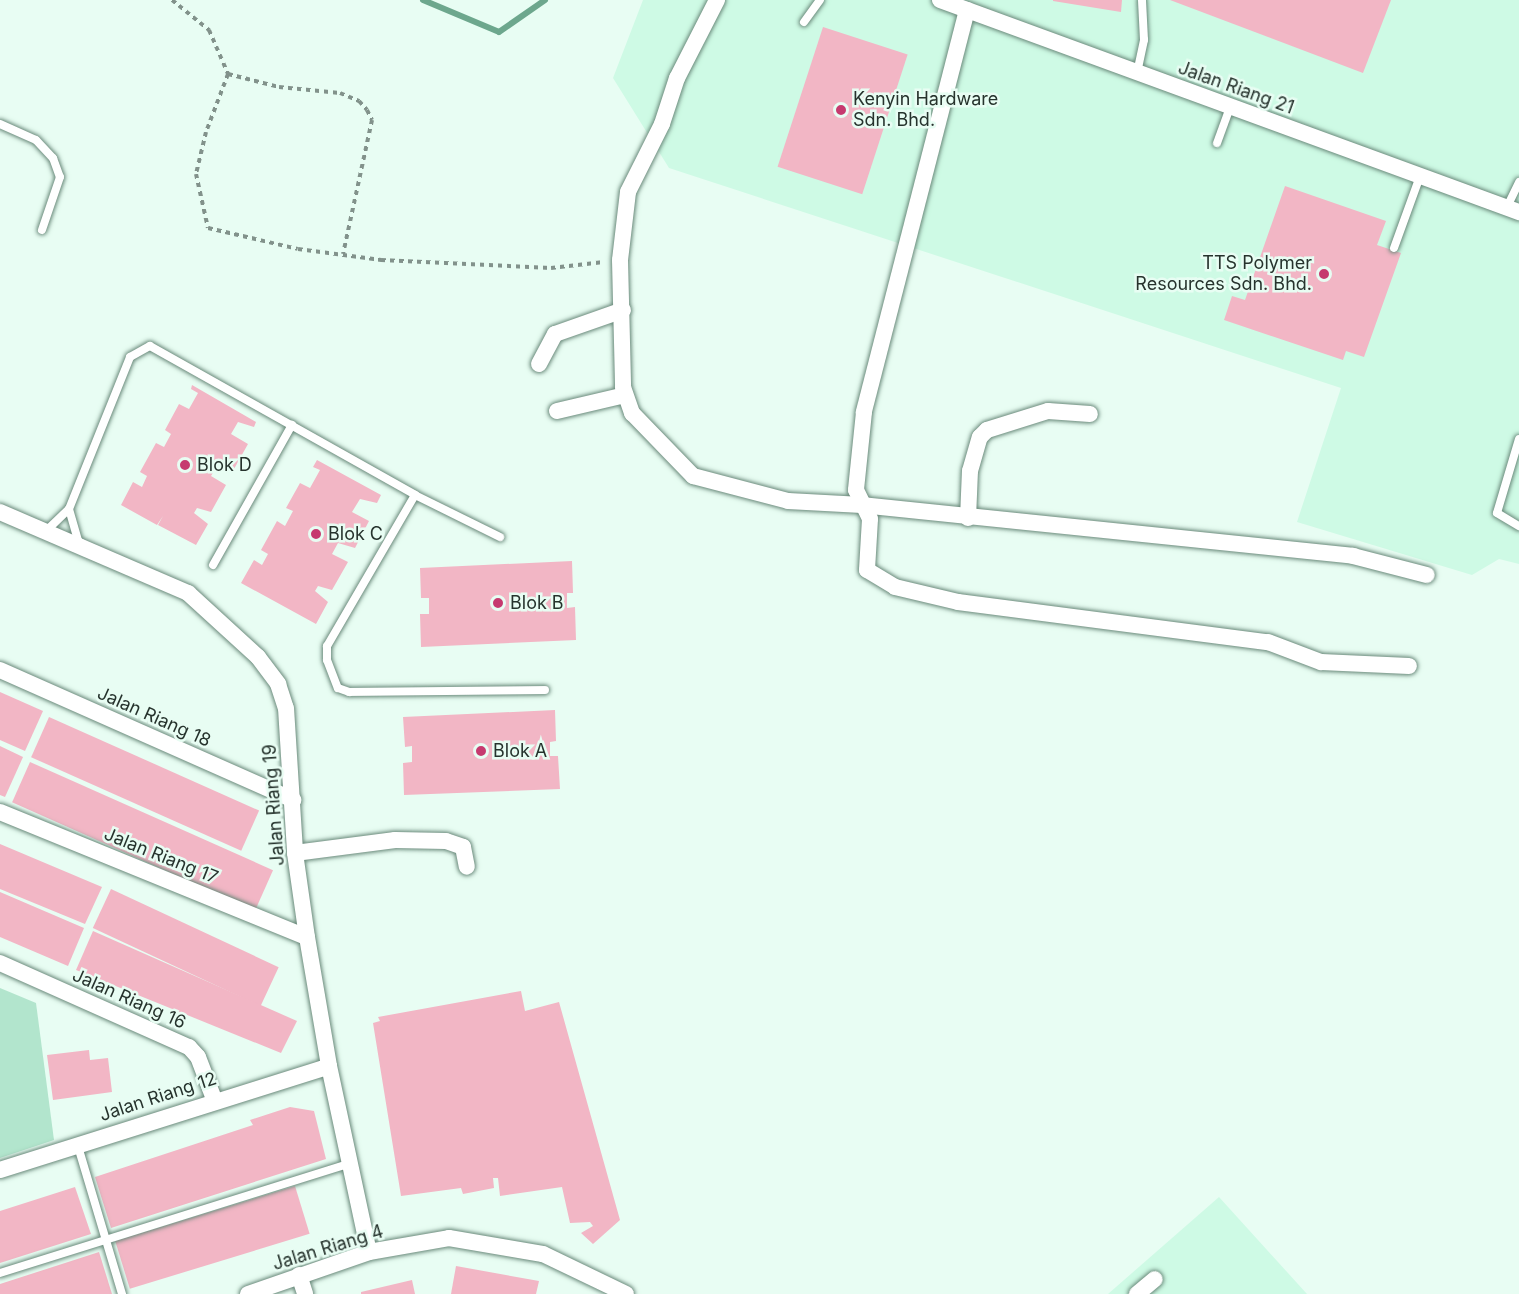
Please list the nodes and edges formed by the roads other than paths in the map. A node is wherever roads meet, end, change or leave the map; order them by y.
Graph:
1 (717, 0) edge
2 (820, 0) edge
3 (940, 0) edge
4 (1142, 0) edge
5 (968, 5) edge
6 (804, 22) dead end
7 (1137, 73) junction
8 (1230, 107) junction
9 (0, 124) edge
10 (1217, 143) dead end
11 (1420, 176) junction
12 (1519, 182) edge
13 (1513, 210) edge
14 (42, 230) dead end
15 (1394, 248) dead end
16 (623, 310) junction
17 (539, 364) dead end
18 (625, 395) junction
19 (557, 411) dead end
20 (1090, 414) dead end
21 (292, 425) junction
22 (1519, 439) edge
23 (416, 495) junction
24 (862, 505) junction
25 (69, 509) junction
26 (0, 512) edge
27 (968, 518) junction
28 (1519, 526) edge
29 (45, 532) junction
30 (500, 537) dead end
31 (102, 555) junction
32 (213, 565) dead end
33 (1427, 575) dead end
34 (1409, 666) dead end
35 (0, 670) edge
36 (545, 690) dead end
37 (293, 800) junction
38 (0, 812) edge
39 (295, 853) junction
40 (467, 867) dead end
41 (307, 937) junction
42 (0, 963) edge
43 (329, 1065) junction
44 (214, 1099) junction
45 (76, 1143) junction
46 (351, 1163) junction
47 (0, 1170) edge
48 (106, 1238) junction
49 (369, 1252) junction
50 (0, 1273) edge
51 (299, 1275) junction
52 (1155, 1279) dead end
53 (122, 1294) edge
54 (248, 1294) edge
55 (305, 1294) edge
56 (626, 1294) edge
57 (1137, 1294) edge

1 - 16 street
2 - 6 lane
3 - 5 street, Jalan Riang 21
4 - 7 lane
5 - 7 street, Jalan Riang 21
5 - 24 street
7 - 8 street, Jalan Riang 21
8 - 10 lane
8 - 11 street, Jalan Riang 21
9 - 14 lane
11 - 13 street, Jalan Riang 21
11 - 15 lane
12 - 13 lane
16 - 17 street
16 - 18 street
18 - 19 street
18 - 24 street
20 - 27 street
21 - 23 lane
21 - 25 lane
21 - 32 lane
22 - 28 lane
23 - 30 lane
23 - 36 lane
24 - 27 street
24 - 34 street
25 - 29 lane
25 - 31 lane
26 - 29 street, Jalan Riang 19
27 - 33 street
29 - 31 street, Jalan Riang 19
31 - 37 street, Jalan Riang 19
35 - 37 street, Jalan Riang 18
37 - 39 street, Jalan Riang 19
38 - 41 street, Jalan Riang 17
39 - 40 street
39 - 41 street, Jalan Riang 19
41 - 43 street, Jalan Riang 19
42 - 44 street, Jalan Riang 16
43 - 44 street, Jalan Riang 12
43 - 46 street, Jalan Riang 19
44 - 45 street, Jalan Riang 12
45 - 47 street, Jalan Riang 12
45 - 48 lane
46 - 48 lane
46 - 49 street, Jalan Riang 19
48 - 50 lane
48 - 53 lane
49 - 51 street, Jalan Riang 4
49 - 56 street, Jalan Riang 4
51 - 54 street, Jalan Riang 4
51 - 55 street
52 - 57 street

